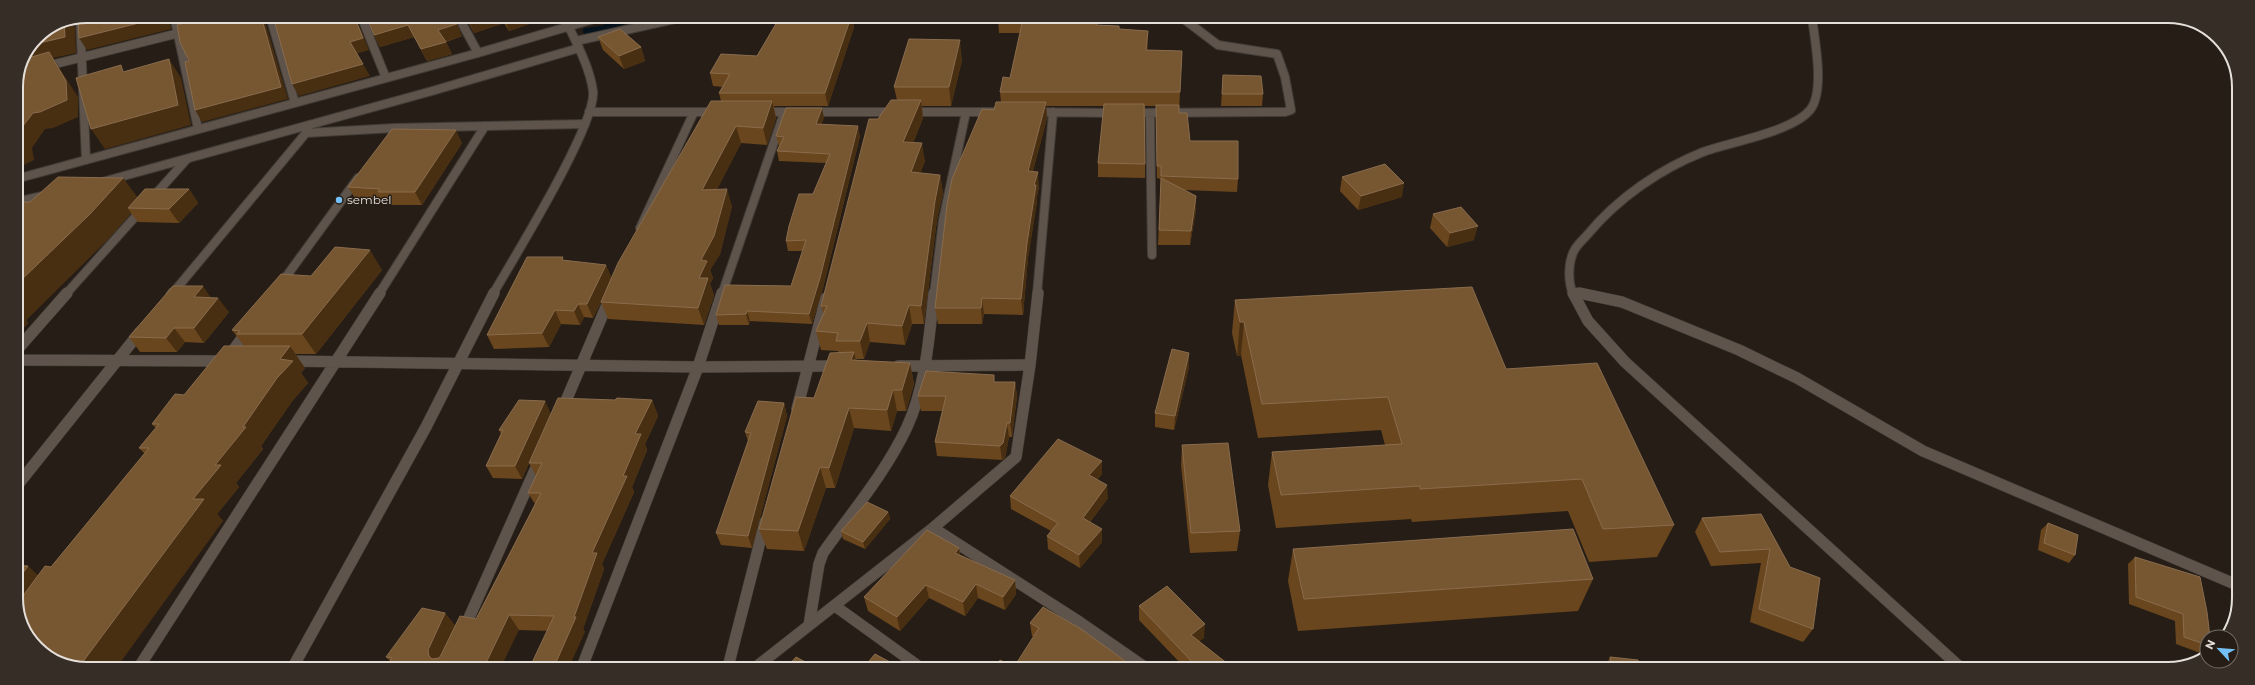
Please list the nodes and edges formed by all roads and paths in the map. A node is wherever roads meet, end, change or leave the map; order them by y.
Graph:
1 (176, 23) edge
2 (272, 23) edge
3 (364, 23) edge
4 (462, 23) edge
5 (561, 23) edge
6 (568, 23) edge
7 (660, 23) edge
8 (1189, 23) edge
9 (1812, 23) edge
10 (80, 24) edge
11 (200, 27) edge
12 (178, 33) junction
13 (578, 44) junction
14 (478, 53) junction
15 (82, 58) junction
16 (33, 70) edge
17 (386, 78) junction
18 (295, 103) junction
19 (589, 112) junction
20 (694, 112) junction
21 (724, 112) edge
22 (754, 112) edge
23 (784, 112) junction
24 (966, 112) junction
25 (1005, 112) edge
26 (1021, 112) edge
27 (1053, 112) junction
28 (1150, 113) junction
29 (586, 124) junction
30 (485, 126) junction
31 (394, 128) junction
32 (198, 129) junction
33 (308, 129) junction
34 (385, 140) edge
35 (187, 159) junction
36 (86, 160) junction
37 (362, 172) edge
38 (23, 177) edge
39 (95, 183) edge
40 (23, 200) edge
41 (46, 204) edge
42 (635, 240) edge
43 (1152, 255) dead end
44 (828, 290) edge
45 (276, 291) edge
46 (613, 291) edge
47 (1572, 292) junction
48 (163, 305) edge
49 (148, 323) edge
50 (253, 323) edge
51 (23, 343) edge
52 (23, 360) edge
53 (117, 360) junction
54 (226, 361) junction
55 (242, 361) edge
56 (274, 361) edge
57 (338, 361) junction
58 (458, 362) junction
59 (582, 364) junction
60 (926, 365) junction
61 (1030, 365) junction
62 (848, 366) edge
63 (887, 366) edge
64 (698, 367) junction
65 (809, 367) junction
66 (217, 373) edge
67 (794, 419) edge
68 (556, 422) edge
69 (544, 451) edge
70 (23, 478) edge
71 (769, 509) edge
72 (934, 528) junction
73 (2232, 582) edge
74 (836, 606) junction
75 (809, 625) junction
76 (459, 638) edge
77 (142, 662) edge
78 (296, 662) edge
79 (584, 662) edge
80 (729, 662) edge
81 (762, 662) edge
82 (913, 662) edge
83 (1137, 662) edge
84 (1954, 662) edge

1 - 12 street
2 - 18 street
3 - 17 street
4 - 14 street
5 - 14 street
6 - 13 street
7 - 13 street
8 - 28 street
9 - 47 street
10 - 15 street
11 - 12 street
12 - 15 street
12 - 32 street
13 - 19 street
13 - 33 street
14 - 17 street
15 - 16 street
15 - 36 street
17 - 18 street
18 - 32 street
19 - 20 street
19 - 29 street
20 - 21 street
20 - 42 street
22 - 23 street
23 - 24 street
23 - 64 street
24 - 25 street
24 - 60 street
26 - 27 street
27 - 28 street
27 - 61 street
28 - 43 street
29 - 30 street
29 - 58 street
30 - 31 street
30 - 57 street
31 - 33 street
31 - 34 street
32 - 36 street
33 - 35 street
33 - 48 street
35 - 39 street
35 - 51 street
36 - 38 street
37 - 45 street
40 - 41 street
44 - 65 street
46 - 59 street
47 - 73 street
47 - 84 street
49 - 53 street
50 - 54 street
52 - 53 street
53 - 54 street
53 - 70 street
54 - 55 street
54 - 66 street
56 - 57 street
57 - 58 street
57 - 77 street
58 - 59 street
58 - 78 street
59 - 64 street
59 - 68 street
60 - 61 street
60 - 63 street
60 - 75 street
61 - 72 street
62 - 65 street
64 - 65 street
64 - 79 street
65 - 67 street
69 - 76 street
71 - 80 street
72 - 74 street
72 - 83 street
74 - 75 street
74 - 82 street
75 - 81 street

